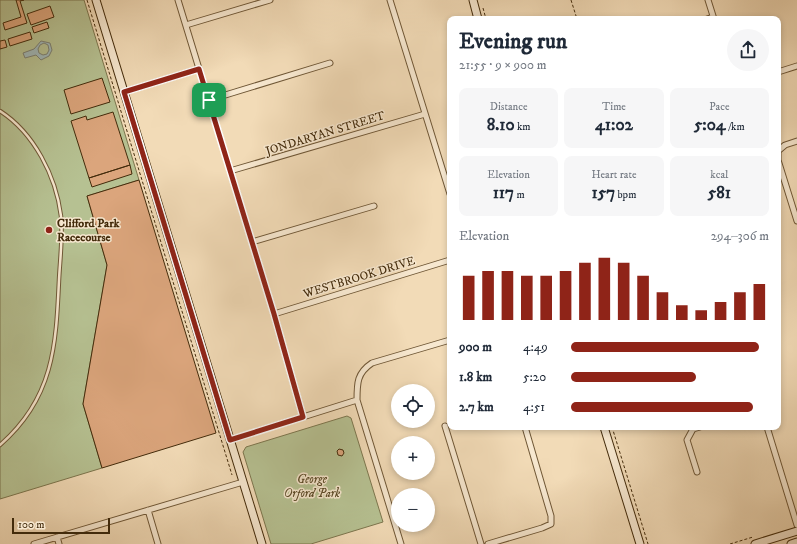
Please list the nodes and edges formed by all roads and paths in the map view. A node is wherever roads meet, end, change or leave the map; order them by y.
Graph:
1 (87, 0) edge
2 (96, 0) edge
3 (178, 0) edge
4 (270, 0) edge
5 (390, 0) edge
6 (472, 0) edge
7 (571, 0) edge
8 (708, 0) edge
9 (482, 6) dead end
10 (477, 16) edge
11 (485, 16) edge
12 (576, 16) edge
13 (713, 16) edge
14 (186, 25) junction
15 (330, 63) dead end
16 (797, 66) edge
17 (199, 69) junction
18 (781, 71) edge
19 (124, 92) junction
20 (209, 100) junction
21 (0, 111) edge
22 (425, 114) junction
23 (797, 141) edge
24 (781, 148) edge
25 (781, 170) edge
26 (230, 171) junction
27 (447, 184) edge
28 (374, 206) dead end
29 (797, 221) edge
30 (252, 242) junction
31 (447, 261) edge
32 (274, 314) junction
33 (447, 341) edge
34 (357, 400) junction
35 (303, 417) junction
36 (445, 426) dead end
37 (526, 430) edge
38 (605, 430) edge
39 (613, 430) edge
40 (692, 430) edge
41 (768, 430) edge
42 (230, 440) junction
43 (0, 445) edge
44 (697, 472) dead end
45 (232, 475) dead end
46 (243, 482) junction
47 (148, 510) junction
48 (797, 526) edge
49 (797, 531) edge
50 (56, 537) junction
51 (797, 542) edge
52 (34, 544) edge
53 (59, 544) edge
54 (158, 544) edge
55 (262, 544) edge
56 (401, 544) edge
57 (481, 544) edge
58 (488, 544) edge
59 (640, 544) edge
60 (648, 544) edge
61 (755, 544) edge
62 (791, 544) edge

1 - 45 path
2 - 19 street
3 - 14 street
4 - 14 street
5 - 22 street
6 - 10 street
7 - 12 path
8 - 13 street
9 - 11 path
14 - 17 street
15 - 20 street
16 - 18 street
17 - 19 street
17 - 20 street
19 - 42 street
20 - 26 street
21 - 43 lane
22 - 26 street, JONDARYAN STREET
22 - 27 street
23 - 24 street
25 - 29 street
26 - 30 street
28 - 30 street
30 - 32 street
31 - 32 street, WESTBROOK DRIVE
32 - 35 street
33 - 34 street
34 - 35 street
34 - 56 street
35 - 42 street
36 - 57 street
37 - 58 street
38 - 59 street
39 - 60 path
40 - 44 street
41 - 48 street
42 - 46 street
46 - 47 street
46 - 55 street
47 - 50 street
47 - 54 street
49 - 61 street
50 - 52 street
50 - 53 street
51 - 62 street

